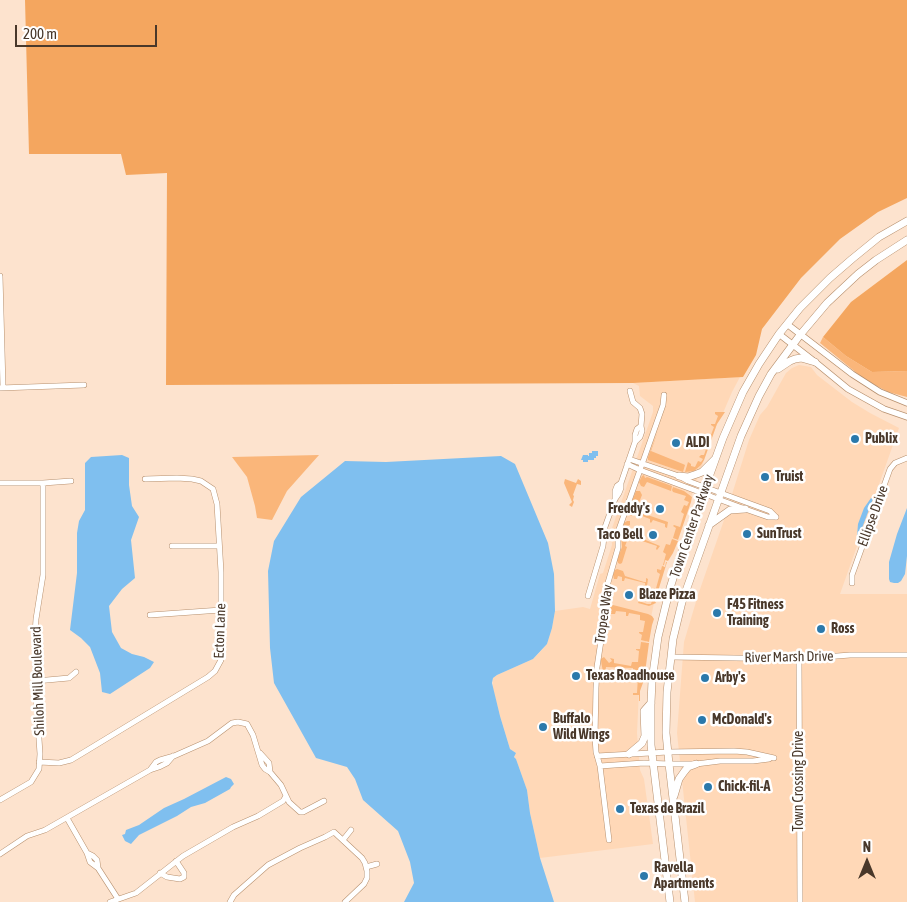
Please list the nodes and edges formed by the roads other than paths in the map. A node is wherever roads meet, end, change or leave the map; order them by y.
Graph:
1 (907, 221) edge
2 (907, 240) edge
3 (0, 276) edge
4 (787, 324) junction
5 (779, 334) junction
6 (800, 335) junction
7 (792, 344) junction
8 (815, 362) junction
9 (772, 374) junction
10 (84, 385) dead end
11 (1, 388) edge
12 (630, 391) dead end
13 (664, 395) dead end
14 (907, 403) edge
15 (907, 417) edge
16 (716, 457) junction
17 (907, 458) edge
18 (628, 462) junction
19 (643, 463) junction
20 (640, 470) junction
21 (680, 476) junction
22 (145, 479) dead end
23 (71, 481) dead end
24 (0, 483) edge
25 (43, 483) junction
26 (705, 490) junction
27 (720, 496) junction
28 (745, 508) junction
29 (709, 526) junction
30 (172, 546) dead end
31 (219, 546) junction
32 (852, 583) dead end
33 (588, 596) dead end
34 (221, 610) junction
35 (150, 615) dead end
36 (907, 655) edge
37 (671, 657) junction
38 (799, 659) junction
39 (76, 672) dead end
40 (36, 681) junction
41 (651, 703) junction
42 (668, 752) junction
43 (629, 754) junction
44 (652, 754) junction
45 (597, 756) junction
46 (39, 762) junction
47 (654, 764) junction
48 (669, 764) junction
49 (696, 764) junction
50 (600, 766) junction
51 (286, 796) junction
52 (673, 798) junction
53 (0, 800) edge
54 (324, 801) dead end
55 (67, 818) junction
56 (351, 830) dead end
57 (343, 840) junction
58 (609, 840) dead end
59 (0, 854) edge
60 (176, 861) junction
61 (377, 864) dead end
62 (366, 867) junction
63 (160, 873) junction
64 (118, 899) junction
65 (669, 901) edge
66 (110, 902) edge
67 (230, 902) edge
68 (345, 902) edge
69 (686, 902) edge
70 (800, 902) edge

1 - 4 main road, Town Center Parkway
2 - 6 main road, Town Center Parkway
3 - 11 street
4 - 5 main road, Town Center Parkway
4 - 6 street
5 - 7 street
5 - 16 main road, Town Center Parkway
6 - 7 main road, Town Center Parkway
6 - 14 street
7 - 8 street
7 - 9 main road, Town Center Parkway
8 - 9 main road
8 - 15 street
9 - 27 main road, Town Center Parkway
10 - 11 street
12 - 18 street
13 - 19 street, Tropea Way
16 - 21 main road
16 - 26 main road, Town Center Parkway
17 - 32 street, Ellipse Drive
18 - 19 street
18 - 20 street
18 - 33 street
19 - 20 street, Tropea Way
19 - 21 street
20 - 26 street
20 - 45 street, Tropea Way
21 - 26 street
22 - 31 street, Ecton Lane
23 - 25 street
24 - 25 street
25 - 40 street, Shiloh Mill Boulevard
26 - 27 street
26 - 41 main road, Town Center Parkway
27 - 28 street
27 - 28 street
27 - 29 main road, Town Center Parkway
28 - 29 main road
29 - 37 main road, Town Center Parkway
30 - 31 street
31 - 34 street, Ecton Lane
34 - 35 street
34 - 46 street, Ecton Lane
36 - 38 street, River Marsh Drive
37 - 38 street, River Marsh Drive
37 - 42 main road, Town Center Parkway
38 - 70 street, Town Crossing Drive
39 - 40 street
40 - 46 street, Shiloh Mill Boulevard
41 - 43 main road
41 - 44 main road, Town Center Parkway
42 - 44 street
42 - 48 main road, Town Center Parkway
42 - 49 street
43 - 44 street
43 - 45 street
44 - 47 main road, Town Center Parkway
45 - 50 street, Tropea Way
46 - 53 street, Shiloh Mill Boulevard
47 - 48 street
47 - 50 street
47 - 65 main road, Town Center Parkway
48 - 49 street
48 - 52 main road, Town Center Parkway
49 - 52 main road
50 - 58 street, Tropea Way
51 - 54 street
51 - 55 street
51 - 60 street
52 - 69 main road, Town Center Parkway
55 - 59 street
55 - 64 street
56 - 57 street
57 - 62 street
57 - 67 street
60 - 63 street
60 - 63 street
61 - 62 street
62 - 68 street
63 - 64 street
64 - 66 street

